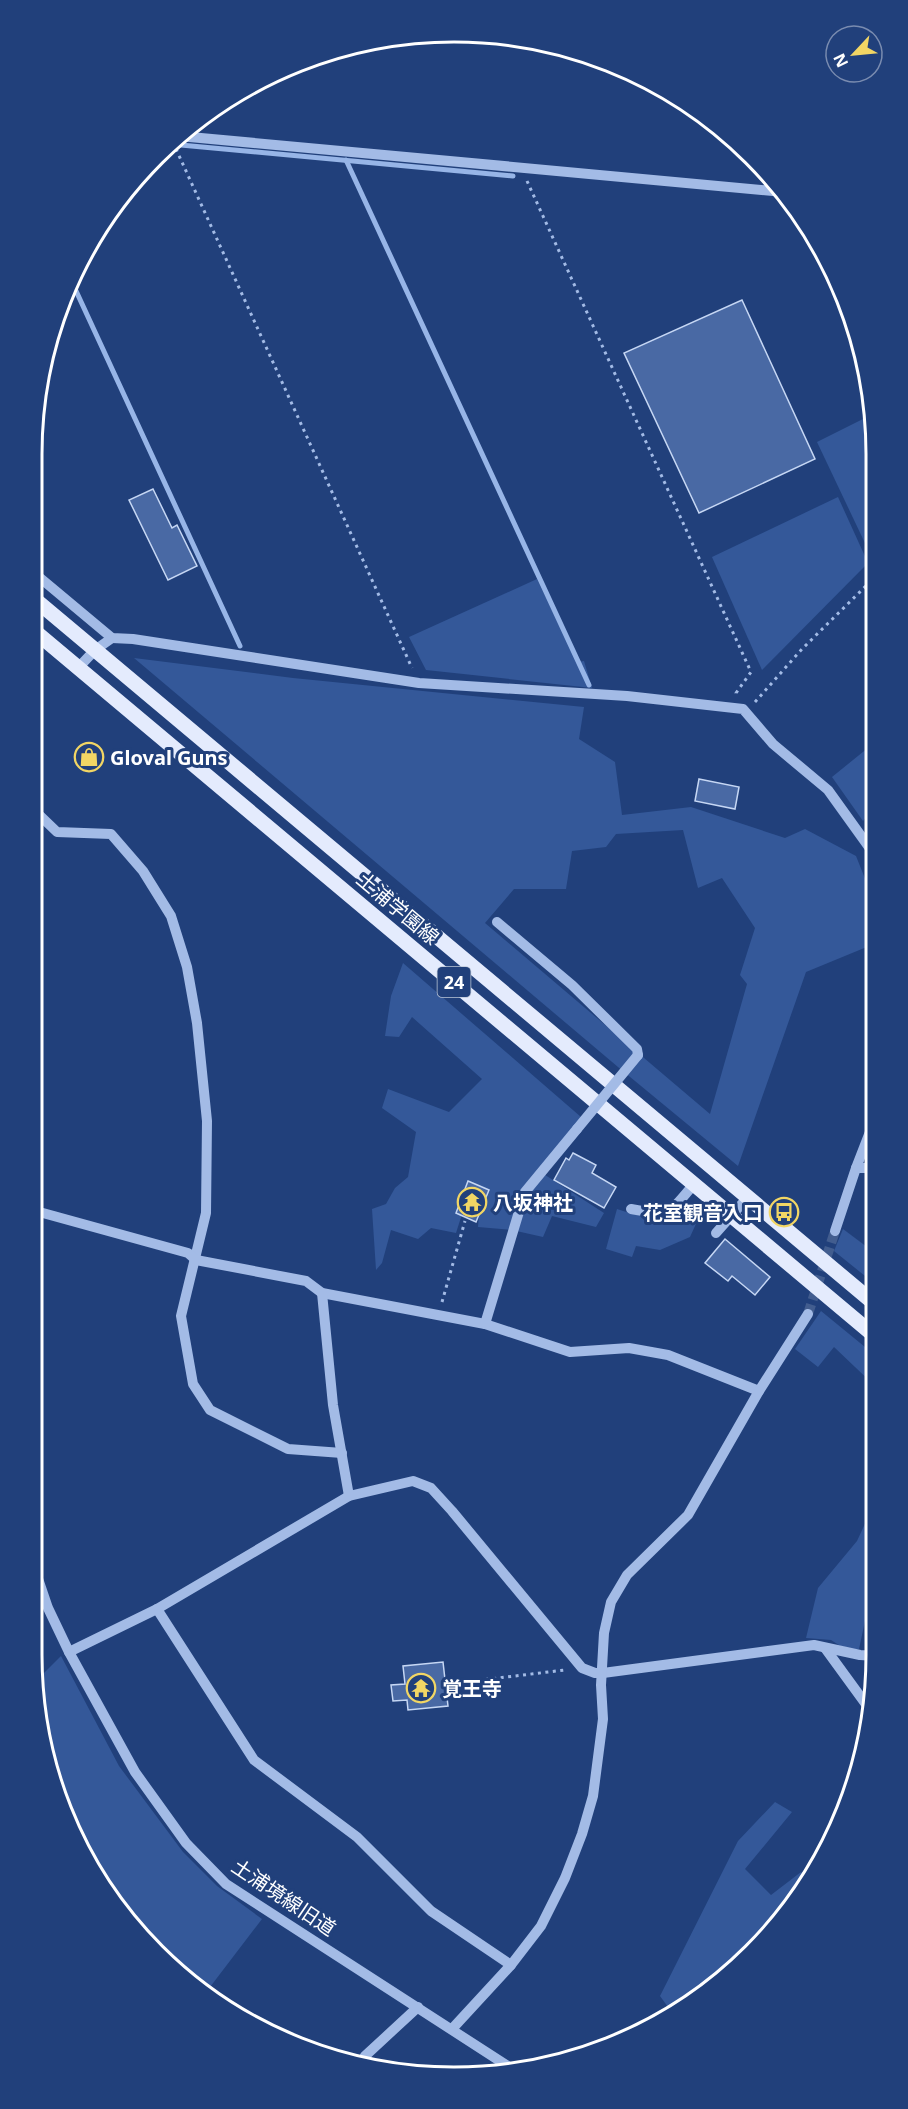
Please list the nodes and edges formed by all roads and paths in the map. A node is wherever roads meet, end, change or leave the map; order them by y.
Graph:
1 (191, 137) edge
2 (178, 153) dead end
3 (521, 168) junction
4 (771, 191) edge
5 (42, 580) edge
6 (866, 586) edge
7 (42, 605) edge
8 (42, 637) edge
9 (112, 638) junction
10 (95, 650) junction
11 (78, 668) junction
12 (419, 683) junction
13 (745, 711) junction
14 (42, 818) edge
15 (866, 843) edge
16 (497, 922) dead end
17 (866, 1142) edge
18 (856, 1168) junction
19 (866, 1168) edge
20 (694, 1184) junction
21 (748, 1197) junction
22 (631, 1209) dead end
23 (42, 1213) edge
24 (732, 1216) junction
25 (465, 1221) dead end
26 (835, 1231) tunnel mouth
27 (716, 1233) dead end
28 (196, 1260) junction
29 (322, 1293) junction
30 (866, 1296) edge
31 (808, 1314) tunnel mouth
32 (438, 1315) junction
33 (486, 1324) junction
34 (866, 1328) edge
35 (759, 1391) junction
36 (342, 1453) junction
37 (350, 1496) junction
38 (42, 1590) edge
39 (157, 1610) junction
40 (825, 1648) junction
41 (69, 1652) junction
42 (866, 1655) edge
43 (582, 1668) junction
44 (603, 1673) junction
45 (456, 1683) dead end
46 (863, 1700) edge
47 (511, 1965) junction
48 (418, 2007) junction
49 (452, 2029) junction
50 (365, 2057) edge
51 (504, 2063) edge

1 - 3 street
2 - 12 path
3 - 4 street
3 - 13 path
5 - 9 street
6 - 13 path
7 - 10 main road, 土浦学園線 / 24
8 - 11 main road, 土浦学園線 / 24
9 - 10 street
9 - 12 street
10 - 11 street
10 - 21 main road, 土浦学園線 / 24
11 - 20 main road, 土浦学園線 / 24
12 - 13 street
13 - 15 street
14 - 28 street
16 - 33 street, bridge
17 - 18 street
18 - 19 street
18 - 26 street
20 - 22 street
20 - 24 main road, 土浦学園線 / 24
21 - 24 street
21 - 30 main road, 土浦学園線 / 24
23 - 28 street
24 - 27 street
24 - 34 main road, 土浦学園線 / 24
25 - 32 path
28 - 29 street
28 - 36 street
29 - 32 street
29 - 36 street
31 - 35 street
32 - 33 street
33 - 35 street
35 - 44 street
36 - 37 street
37 - 39 street
37 - 43 street
38 - 41 street, 土浦境線旧道
39 - 41 street
39 - 47 street
40 - 42 street
40 - 44 street
40 - 46 street
41 - 48 street, 土浦境線旧道
43 - 44 street
43 - 45 path
44 - 47 street
47 - 49 street
48 - 49 street, 土浦境線旧道
48 - 50 street
49 - 51 street, 土浦境線旧道

